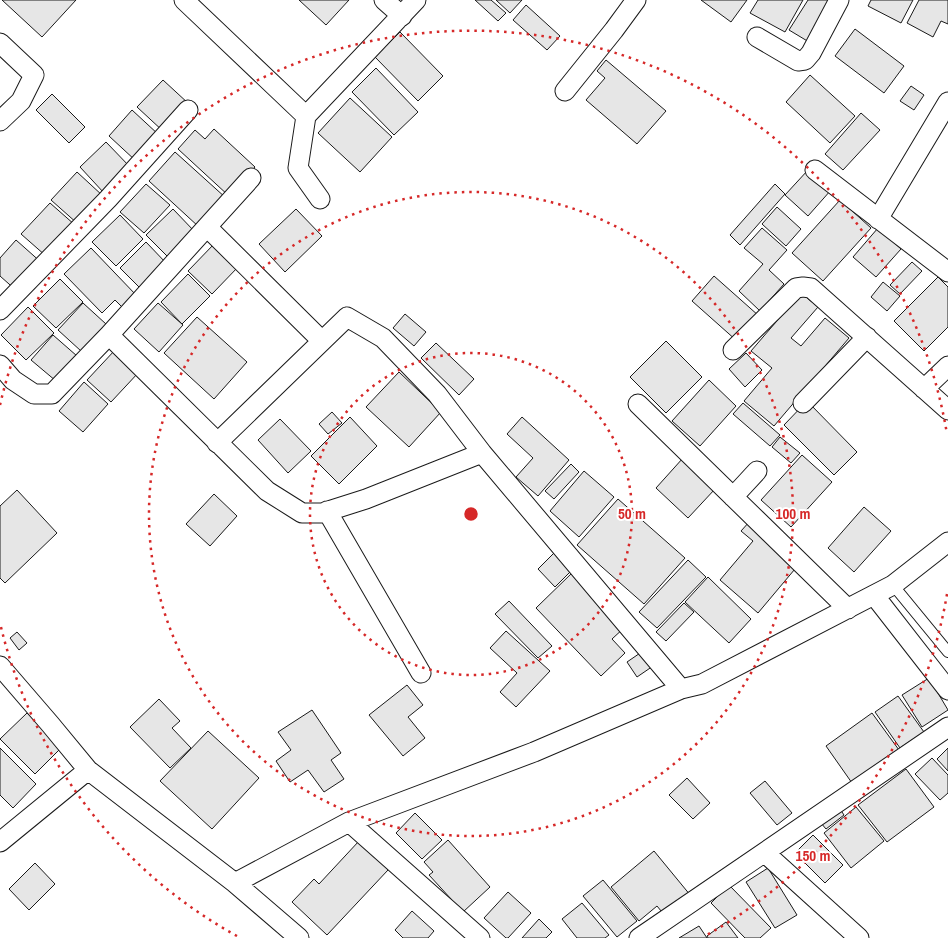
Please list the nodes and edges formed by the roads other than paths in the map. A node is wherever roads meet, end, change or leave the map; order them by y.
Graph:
1 (184, 0) edge
2 (384, 0) edge
3 (416, 0) edge
4 (636, 0) edge
5 (838, 0) edge
6 (402, 16) junction
7 (757, 37) dead end
8 (0, 42) edge
9 (565, 91) dead end
10 (948, 102) edge
11 (188, 110) dead end
12 (306, 116) junction
13 (0, 121) edge
14 (942, 124) edge
15 (815, 170) dead end
16 (251, 178) dead end
17 (320, 199) dead end
18 (878, 219) junction
19 (207, 227) junction
20 (948, 272) edge
21 (0, 310) edge
22 (109, 335) junction
23 (867, 337) junction
24 (322, 341) junction
25 (733, 350) dead end
26 (0, 365) edge
27 (948, 366) edge
28 (6, 385) edge
29 (924, 389) junction
30 (803, 403) dead end
31 (638, 404) dead end
32 (948, 410) edge
33 (217, 443) junction
34 (482, 453) junction
35 (756, 471) dead end
36 (733, 497) junction
37 (327, 511) junction
38 (948, 542) edge
39 (893, 585) junction
40 (874, 595) junction
41 (848, 609) junction
42 (948, 652) edge
43 (0, 666) edge
44 (421, 673) dead end
45 (681, 689) junction
46 (948, 690) edge
47 (948, 727) edge
48 (88, 770) junction
49 (349, 822) junction
50 (0, 842) edge
51 (765, 853) junction
52 (235, 883) junction
53 (299, 938) edge
54 (480, 938) edge
55 (639, 938) edge
56 (859, 938) edge

1 - 12 street
2 - 6 street
3 - 6 street
4 - 9 street
5 - 7 street
6 - 12 street
8 - 13 street
10 - 14 street
11 - 21 street
12 - 17 street
14 - 18 street
15 - 18 street
16 - 19 street
18 - 20 street
19 - 22 street
19 - 24 street
22 - 28 street
22 - 33 street
23 - 25 street
23 - 29 street
23 - 30 street
24 - 33 street
24 - 34 street
26 - 28 street
27 - 29 street
29 - 32 street
31 - 36 street
33 - 37 street
34 - 37 street
34 - 45 street
35 - 36 street
36 - 41 street
37 - 44 street
38 - 39 street
39 - 40 street
39 - 42 lane
40 - 41 street
40 - 46 street
41 - 45 street
43 - 48 street
45 - 49 street
47 - 51 street
48 - 50 street
48 - 52 street
49 - 52 street
49 - 54 street
51 - 55 street
51 - 56 street
52 - 53 street

